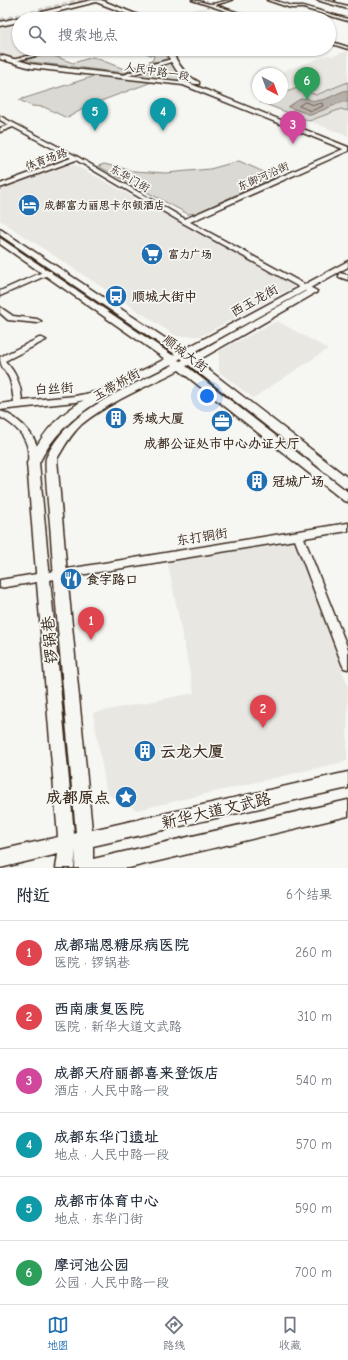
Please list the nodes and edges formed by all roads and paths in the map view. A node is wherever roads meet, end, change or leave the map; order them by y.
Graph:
1 (96, 0) edge
2 (194, 0) edge
3 (230, 0) edge
4 (269, 0) edge
5 (319, 0) edge
6 (329, 0) edge
7 (333, 0) edge
8 (211, 5) junction
9 (348, 7) edge
10 (48, 12) edge
11 (127, 12) edge
12 (233, 12) edge
13 (320, 12) edge
14 (336, 17) edge
15 (348, 20) edge
16 (12, 21) edge
17 (0, 24) edge
18 (336, 44) edge
19 (348, 48) edge
20 (0, 56) edge
21 (28, 56) edge
22 (171, 56) edge
23 (172, 60) junction
24 (11, 61) junction
25 (126, 75) junction
26 (191, 81) junction
27 (184, 83) junction
28 (0, 118) edge
29 (14, 125) junction
30 (0, 130) edge
31 (348, 144) edge
32 (348, 149) edge
33 (76, 158) junction
34 (0, 186) edge
35 (186, 222) junction
36 (0, 231) edge
37 (0, 240) edge
38 (348, 264) edge
39 (48, 273) junction
40 (346, 275) edge
41 (309, 289) junction
42 (0, 294) edge
43 (0, 309) edge
44 (38, 321) dead end
45 (42, 340) dead end
46 (180, 360) junction
47 (0, 361) edge
48 (109, 392) junction
49 (18, 403) junction
50 (0, 407) edge
51 (0, 414) edge
52 (62, 440) joint
53 (33, 463) junction
54 (348, 484) edge
55 (348, 498) edge
56 (348, 527) edge
57 (298, 535) junction
58 (60, 574) junction
59 (43, 577) junction
60 (0, 584) edge
61 (348, 664) edge
62 (348, 780) edge
63 (348, 808) edge
64 (85, 840) junction
65 (67, 844) junction
66 (0, 859) edge
67 (65, 868) edge
68 (84, 868) edge
69 (92, 868) edge

1 - 10 main road
1 - 11 main road
2 - 8 street
3 - 8 street
4 - 13 street
5 - 9 main road
6 - 7 street
6 - 9 main road
8 - 12 street
14 - 15 street
16 - 17 main road
18 - 19 street
20 - 24 main road, 人民中路一段
21 - 24 street
22 - 23 main road, 人民中路一段
23 - 25 street
23 - 26 main road, 人民中路一段
24 - 25 main road, 人民中路一段
25 - 27 main road, 人民中路一段
26 - 27 main road
26 - 31 main road, 人民中路一段
27 - 32 main road, 人民中路一段
28 - 29 street, 东华门街
29 - 30 street
29 - 33 street, 东华门街
32 - 35 street, 东御河沿街
33 - 34 street, 体育场路
33 - 35 street, 东华门街
35 - 41 street, 东华门街
36 - 46 main road, 顺城大街
37 - 39 main road, 顺城大街
38 - 41 main road, 西玉龙街
39 - 42 street
39 - 46 main road, 顺城大街
40 - 41 main road, 西玉龙街
41 - 46 main road, 西玉龙街
43 - 44 street
45 - 47 street
46 - 48 main road
46 - 52 main road, 玉带桥街
46 - 54 main road, 顺城大街
46 - 55 main road, 顺城大街
47 - 49 street
48 - 49 street, 白丝街
48 - 53 main road
49 - 50 street, 白丝街
51 - 53 street
52 - 58 main road, 锣锅巷
53 - 59 main road, 锣锅巷
56 - 57 street, 东打铜街
57 - 58 street, 东打铜街
57 - 61 street
58 - 59 street, 东打铜街
58 - 64 main road, 锣锅巷
59 - 60 street, 东打铜街
59 - 65 main road, 锣锅巷
62 - 64 main road, 新华大道文武路
63 - 69 main road, 新华大道文武路
64 - 65 main road, 新华大道文武路
64 - 68 main road, 锣锅巷
65 - 66 main road, 新华大道文武路
65 - 67 main road, 锣锅巷

